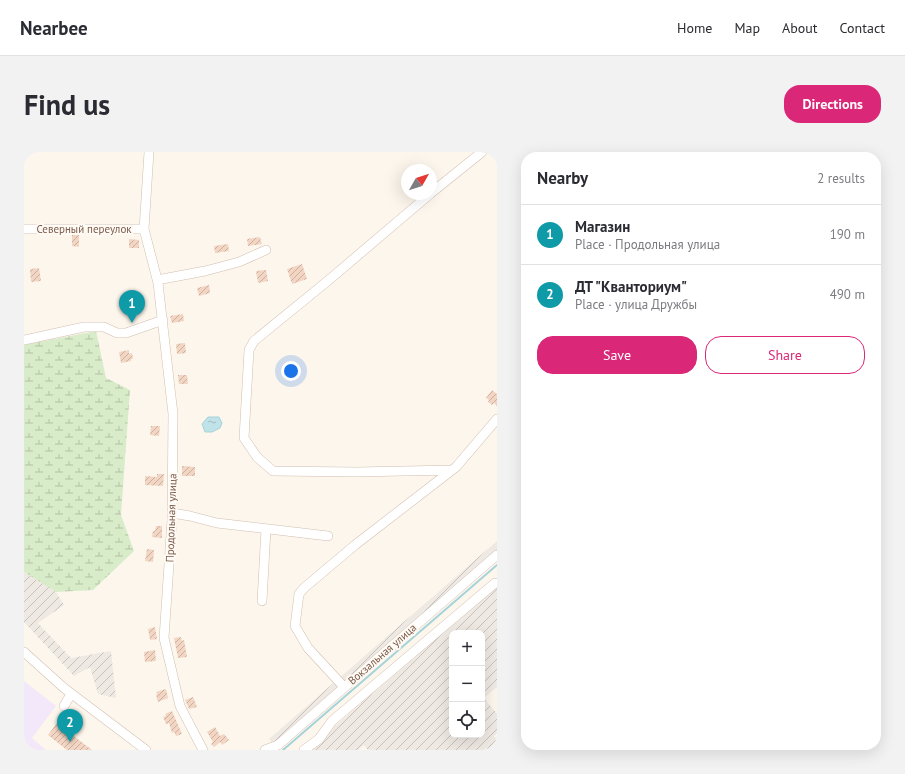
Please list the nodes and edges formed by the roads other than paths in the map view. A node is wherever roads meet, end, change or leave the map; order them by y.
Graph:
1 (149, 152) edge
2 (482, 152) edge
3 (437, 189) edge
4 (424, 200) edge
5 (24, 229) edge
6 (144, 229) junction
7 (266, 250) dead end
8 (158, 280) junction
9 (163, 320) junction
10 (24, 340) edge
11 (497, 419) edge
12 (452, 470) junction
13 (172, 513) junction
14 (266, 529) junction
15 (328, 536) dead end
16 (497, 555) edge
17 (495, 583) dead end
18 (262, 601) dead end
19 (24, 652) edge
20 (344, 687) junction
21 (72, 694) junction
22 (64, 706) dead end
23 (146, 750) edge
24 (203, 750) edge
25 (265, 750) edge
26 (304, 750) edge

1 - 6 street, Продольная улица
2 - 3 street
4 - 12 street
5 - 6 street, Северный переулок
6 - 8 street, Продольная улица
7 - 8 street
8 - 9 street, Продольная улица
9 - 10 street
9 - 13 street, Продольная улица
11 - 12 street
12 - 20 street
13 - 14 street
13 - 24 street, Продольная улица
14 - 15 street
14 - 18 street
16 - 20 street, Вокзальная улица
17 - 26 street
19 - 21 street
20 - 25 street, Вокзальная улица
21 - 22 street
21 - 23 street

